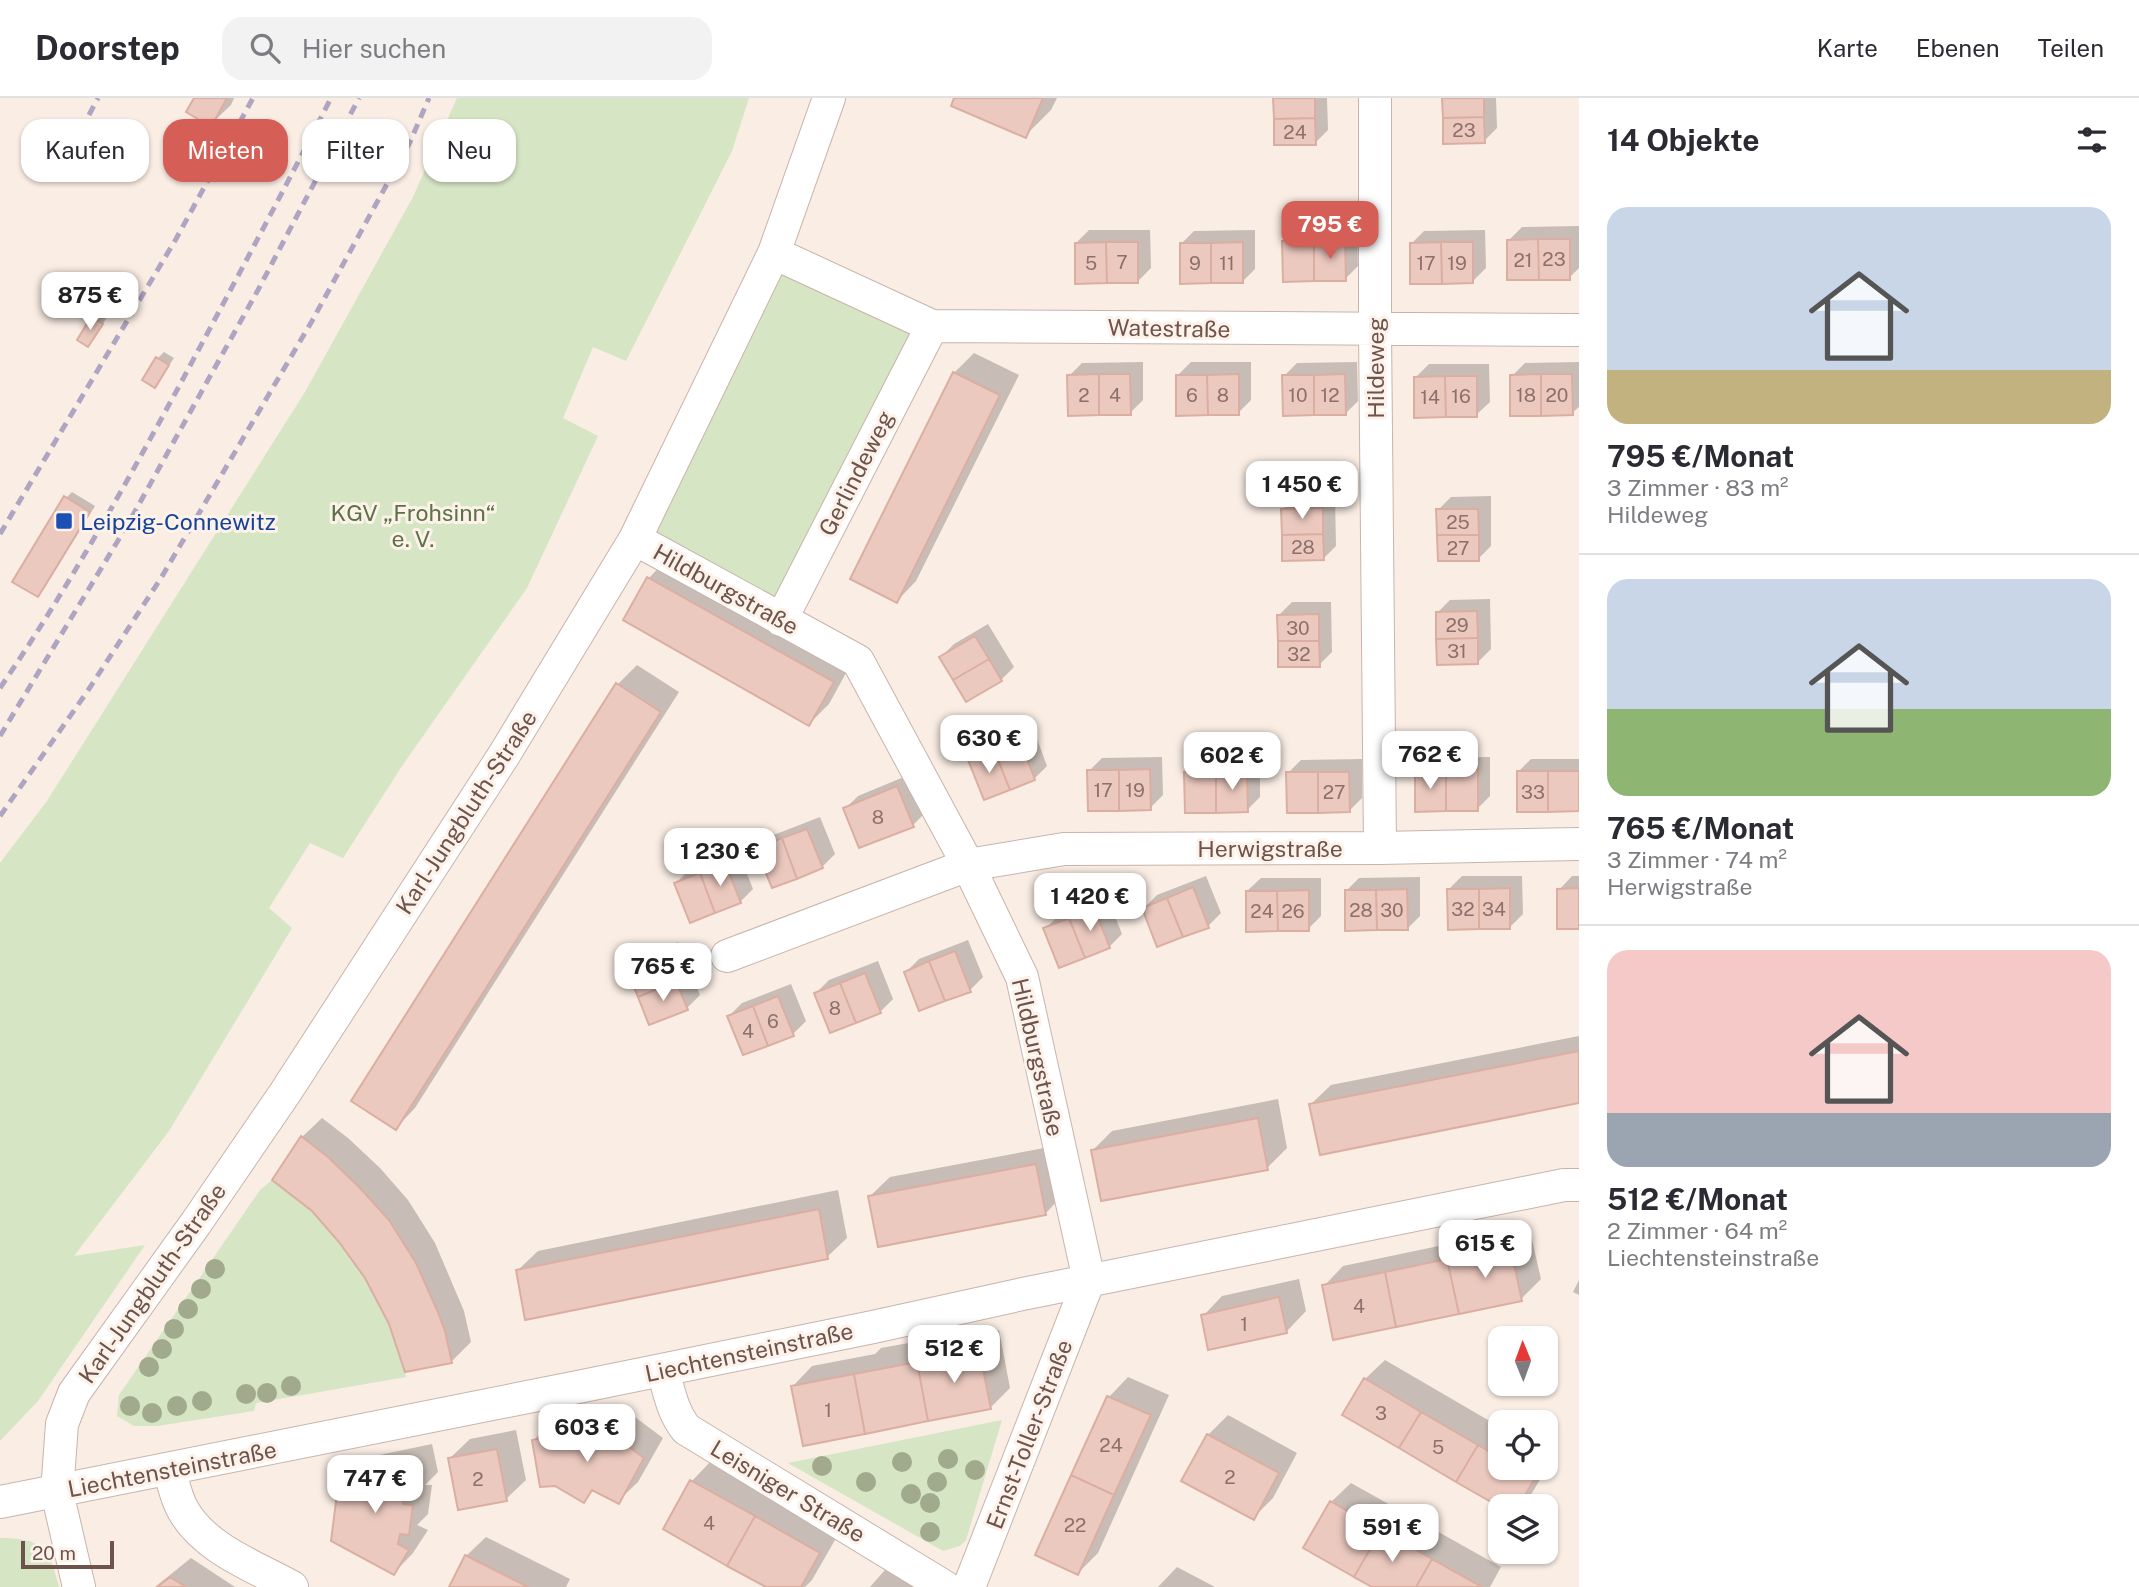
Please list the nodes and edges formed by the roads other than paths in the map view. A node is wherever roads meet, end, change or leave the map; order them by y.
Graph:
1 (829, 98) edge
2 (1376, 98) edge
3 (774, 253) junction
4 (932, 326) junction
5 (1375, 330) junction
6 (1579, 330) edge
7 (635, 539) junction
8 (781, 620) junction
9 (1579, 844) edge
10 (1380, 848) junction
11 (968, 865) junction
12 (727, 956) dead end
13 (1579, 1185) edge
14 (1089, 1280) junction
15 (663, 1370) junction
16 (169, 1469) junction
17 (57, 1492) junction
18 (0, 1502) edge
19 (79, 1587) edge
20 (292, 1587) edge
21 (944, 1587) edge
22 (969, 1587) edge

1 - 3 street, Karl-Jungbluth-Straße
2 - 5 street, Hildeweg
3 - 4 street, Watestraße
3 - 7 street, Karl-Jungbluth-Straße
4 - 5 street, Watestraße
4 - 8 street, Gerlindeweg
5 - 6 street, Watestraße
5 - 10 street, Hildeweg
7 - 8 street, Hildburgstraße
7 - 17 street, Karl-Jungbluth-Straße
8 - 11 street, Hildburgstraße
9 - 10 street, Herwigstraße
10 - 11 street, Herwigstraße
11 - 12 street, Herwigstraße
11 - 14 street, Hildburgstraße
13 - 14 street, Liechtensteinstraße
14 - 15 street, Liechtensteinstraße
14 - 22 street, Ernst-Toller-Straße
15 - 16 street, Liechtensteinstraße
15 - 21 street, Leisniger Straße
16 - 17 street, Liechtensteinstraße
16 - 20 street
17 - 18 street, Liechtensteinstraße
17 - 19 street, Karl-Jungbluth-Straße

